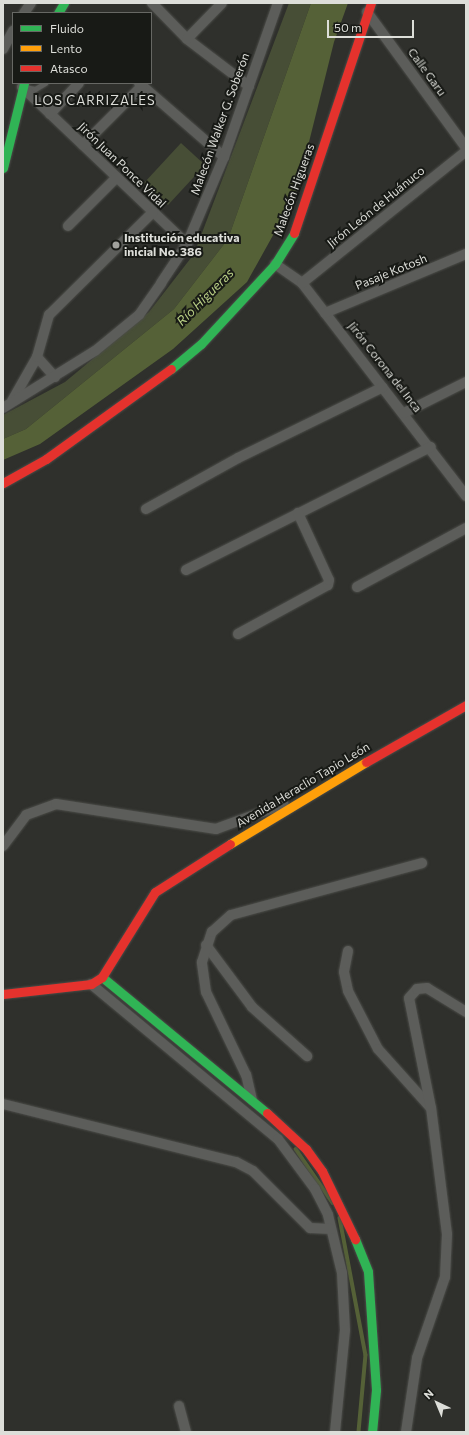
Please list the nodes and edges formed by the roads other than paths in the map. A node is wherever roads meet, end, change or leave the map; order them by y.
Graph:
1 (31, 3) edge
2 (222, 3) edge
3 (278, 3) edge
4 (155, 7) edge
5 (369, 8) edge
6 (25, 12) edge
7 (12, 33) edge
8 (187, 39) junction
9 (3, 49) edge
10 (43, 84) edge
11 (78, 84) edge
12 (140, 84) edge
13 (23, 85) edge
14 (249, 86) junction
15 (50, 114) junction
16 (83, 145) junction
17 (466, 148) edge
18 (466, 151) edge
19 (224, 157) junction
20 (3, 168) edge
21 (117, 177) junction
22 (153, 212) junction
23 (68, 226) dead end
24 (187, 244) junction
25 (466, 254) edge
26 (275, 264) junction
27 (302, 283) junction
28 (325, 313) junction
29 (37, 357) junction
30 (55, 377) junction
31 (466, 382) edge
32 (383, 387) junction
33 (7, 405) edge
34 (404, 413) junction
35 (431, 447) junction
36 (3, 483) edge
37 (466, 496) edge
38 (146, 509) dead end
39 (298, 514) junction
40 (466, 528) edge
41 (186, 570) dead end
42 (357, 586) dead end
43 (238, 634) dead end
44 (466, 705) edge
45 (300, 799) junction
46 (7, 832) edge
47 (3, 846) edge
48 (422, 863) dead end
49 (206, 945) junction
50 (348, 951) dead end
51 (102, 978) junction
52 (91, 984) junction
53 (3, 994) edge
54 (466, 1012) edge
55 (307, 1056) dead end
56 (252, 1100) junction
57 (3, 1104) edge
58 (431, 1108) junction
59 (331, 1229) junction
60 (179, 1406) dead end
61 (186, 1432) edge
62 (335, 1432) edge
63 (372, 1432) edge
64 (406, 1432) edge

1 - 6 street
2 - 8 street
3 - 14 street, Malecón Walker G. Soberón
4 - 8 street
5 - 17 street, Calle Garu
5 - 26 main road, Malecón Higueras
7 - 9 street
8 - 14 street
10 - 13 lane
11 - 15 street
12 - 16 street
12 - 19 street
13 - 15 street, Jirón Juan Ponce Vidal
13 - 20 main road
14 - 19 street, Malecón Walker G. Soberón
15 - 16 street, Jirón Juan Ponce Vidal
16 - 21 street, Jirón Juan Ponce Vidal
18 - 27 street, Jirón León de Huánuco
19 - 24 street, Malecón Walker G. Soberón
21 - 22 street, Jirón Juan Ponce Vidal
21 - 23 street
22 - 24 street, Jirón Juan Ponce Vidal
22 - 29 street
24 - 30 street, Malecón Walker G. Soberón
25 - 28 street, Pasaje Kotosh
26 - 27 street, Jirón Corona del Inca
26 - 36 main road, Malecón Higueras
27 - 28 street, Jirón Corona del Inca
28 - 32 street, Jirón Corona del Inca
29 - 30 street
29 - 33 street
30 - 33 street, Malecón Walker G. Soberón
31 - 34 street
32 - 34 street, Jirón Corona del Inca
32 - 38 street
34 - 35 street, Jirón Corona del Inca
35 - 37 street, Jirón Corona del Inca
35 - 39 street
39 - 41 street
39 - 43 street
40 - 42 street
44 - 45 main road, Avenida Heraclio Tapio León
45 - 46 street
45 - 51 main road, Avenida Heraclio Tapio León
46 - 47 street
48 - 49 street
49 - 55 street
49 - 56 street
50 - 58 street
51 - 52 main road
51 - 56 main road
52 - 53 main road
52 - 59 street
54 - 58 street
56 - 63 main road
57 - 59 street
58 - 64 street
59 - 62 street
60 - 61 street

